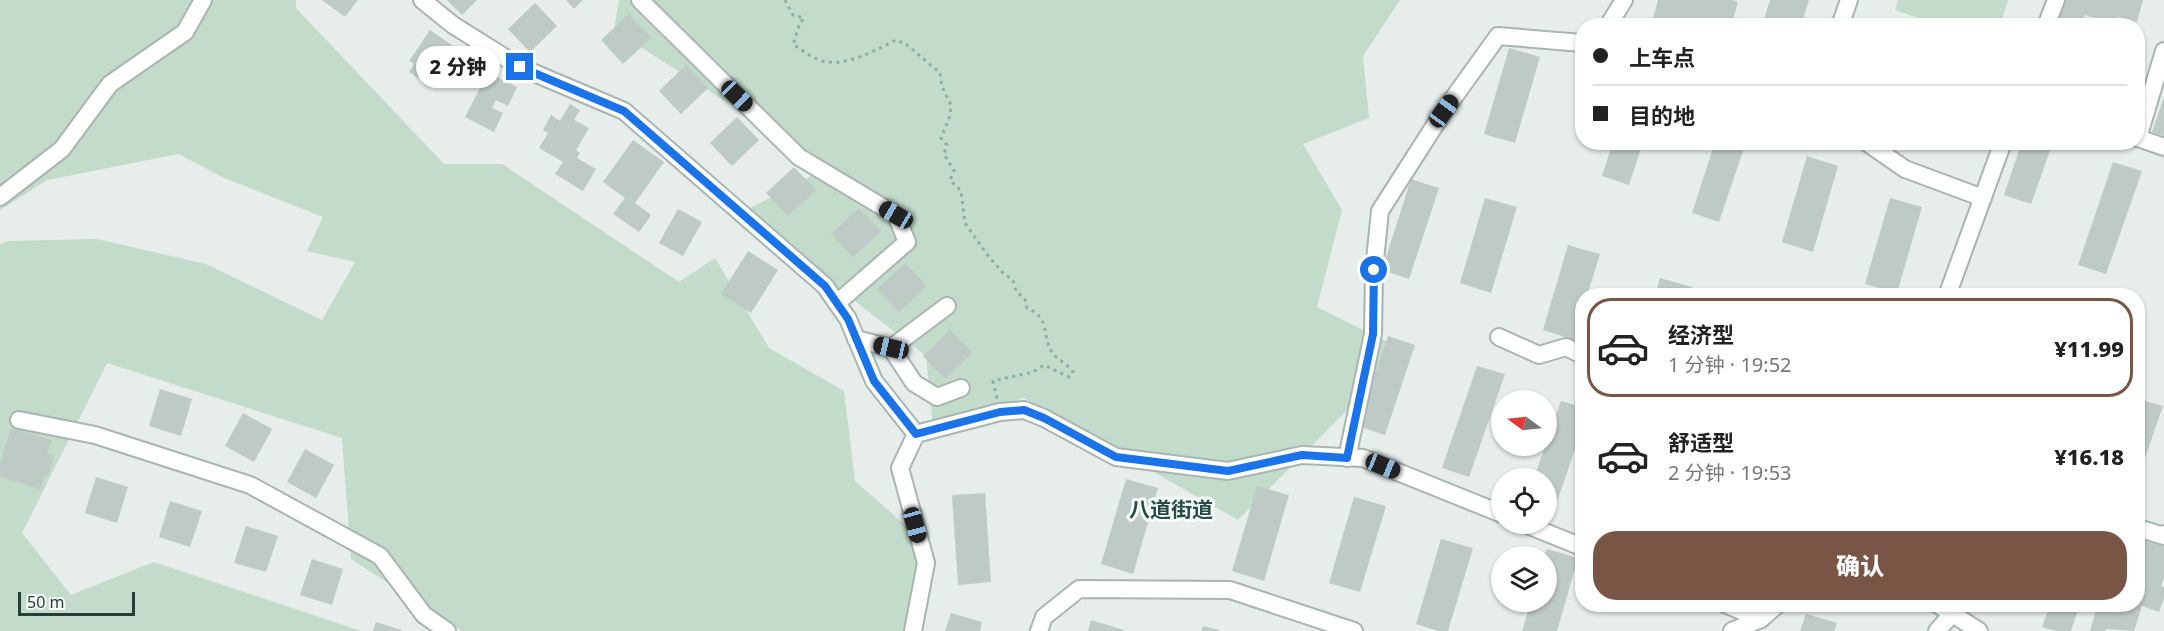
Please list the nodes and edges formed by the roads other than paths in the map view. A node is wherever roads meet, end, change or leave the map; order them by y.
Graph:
1 (203, 0) edge
2 (422, 0) edge
3 (640, 0) edge
4 (1624, 0) edge
5 (1849, 0) edge
6 (2055, 0) edge
7 (1613, 18) edge
8 (1843, 18) edge
9 (2049, 18) edge
10 (1575, 42) edge
11 (2164, 51) edge
12 (2145, 115) edge
13 (2145, 140) edge
14 (2164, 147) edge
15 (1878, 150) edge
16 (2000, 150) edge
17 (0, 197) edge
18 (1983, 198) junction
19 (1950, 288) edge
20 (837, 303) junction
21 (947, 306) dead end
22 (1499, 337) dead end
23 (856, 339) junction
24 (891, 348) junction
25 (1575, 352) edge
26 (961, 388) dead end
27 (19, 420) dead end
28 (916, 434) junction
29 (1347, 458) junction
30 (1491, 510) edge
31 (2145, 530) edge
32 (1550, 534) edge
33 (2164, 534) edge
34 (1575, 544) edge
35 (1744, 612) edge
36 (1769, 612) edge
37 (1949, 612) edge
38 (1952, 614) junction
39 (1761, 619) junction
40 (447, 631) edge
41 (913, 631) edge
42 (1039, 631) edge
43 (1354, 631) edge
44 (1732, 631) edge
45 (1937, 631) edge
46 (1979, 631) edge

1 - 17 street
2 - 20 street
3 - 20 street
4 - 7 street
5 - 8 street
6 - 9 street
10 - 29 street
11 - 12 street
13 - 14 street
15 - 18 street
16 - 18 street
18 - 19 street
20 - 23 street
21 - 24 street
22 - 25 street
23 - 24 street
23 - 28 street
24 - 26 street
27 - 40 street
28 - 29 street
28 - 41 street
29 - 30 street
31 - 33 street
32 - 34 street
35 - 39 street
36 - 39 street
37 - 38 street
38 - 45 street
38 - 46 street
39 - 44 street
42 - 43 street

